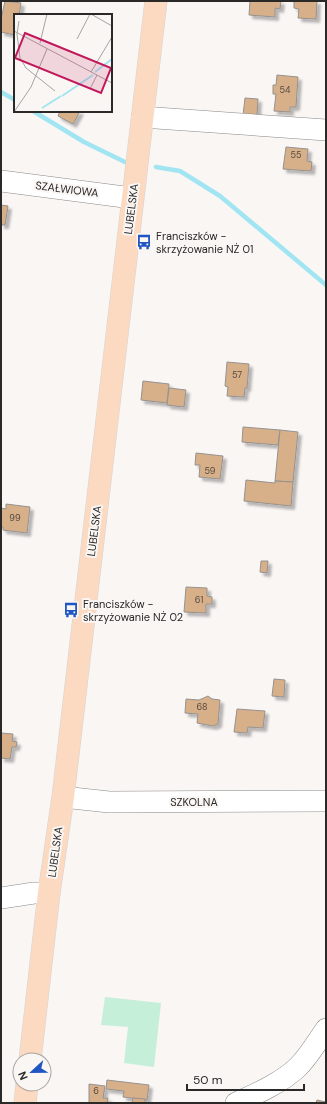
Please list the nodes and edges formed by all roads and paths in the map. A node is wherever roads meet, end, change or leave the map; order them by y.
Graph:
1 (156, 1) edge
2 (142, 117) junction
3 (326, 130) edge
4 (1, 181) edge
5 (132, 198) junction
6 (63, 797) junction
7 (326, 801) edge
8 (49, 894) junction
9 (1, 898) edge
10 (326, 1029) edge
11 (31, 1052) edge
12 (26, 1092) edge
13 (25, 1103) edge
14 (236, 1103) edge

1 - 2 main road, LUBELSKA
2 - 3 street
2 - 5 main road, LUBELSKA
4 - 5 street, SZAŁWIOWA
5 - 6 main road, LUBELSKA
6 - 7 street, SZKOLNA
6 - 8 main road, LUBELSKA
8 - 9 street
8 - 11 main road, LUBELSKA
10 - 14 street
12 - 13 main road

